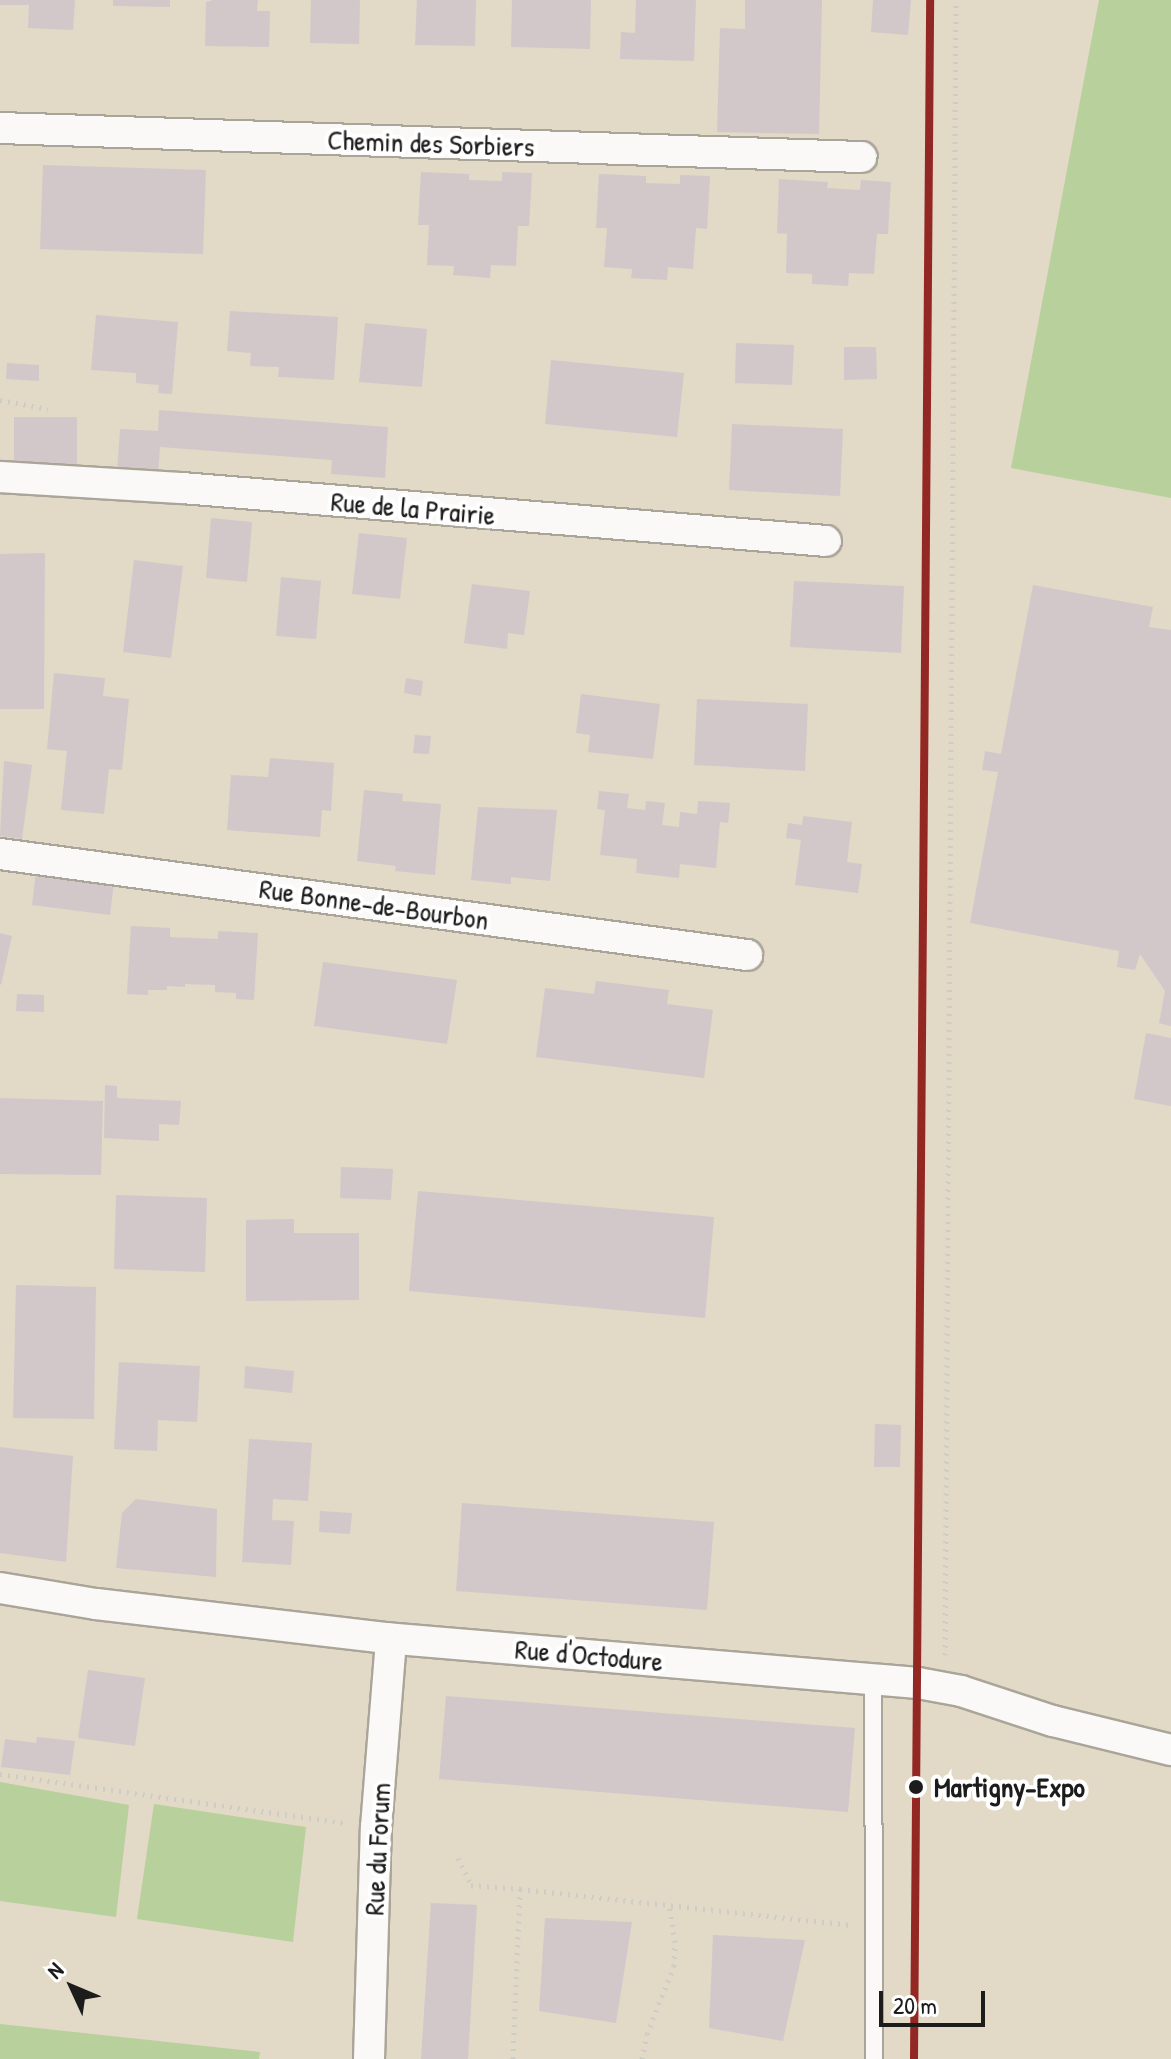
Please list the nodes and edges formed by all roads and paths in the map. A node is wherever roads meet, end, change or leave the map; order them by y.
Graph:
1 (956, 0) edge
2 (0, 128) edge
3 (862, 157) dead end
4 (0, 400) edge
5 (48, 409) dead end
6 (0, 477) edge
7 (826, 541) dead end
8 (0, 854) edge
9 (747, 955) dead end
10 (0, 1588) edge
11 (391, 1639) junction
12 (873, 1679) junction
13 (945, 1687) junction
14 (1171, 1750) edge
15 (0, 1774) edge
16 (376, 1827) junction
17 (458, 1858) dead end
18 (520, 1889) junction
19 (669, 1905) junction
20 (874, 1928) junction
21 (369, 2059) edge
22 (513, 2059) edge
23 (642, 2059) edge
24 (874, 2059) edge

1 - 13 path
2 - 3 street, Chemin des Sorbiers
4 - 5 path
6 - 7 street, Rue de la Prairie
8 - 9 street, Rue Bonne-de-Bourbon
10 - 11 street, Rue d'Octodure
11 - 12 street, Rue d'Octodure
11 - 16 street, Rue du Forum
12 - 13 street, Rue d'Octodure
12 - 20 lane
13 - 14 street, Rue d'Octodure
15 - 16 path
16 - 21 street, Rue du Forum
17 - 18 path
18 - 19 path
18 - 22 path
19 - 20 path
19 - 23 path
20 - 24 lane

